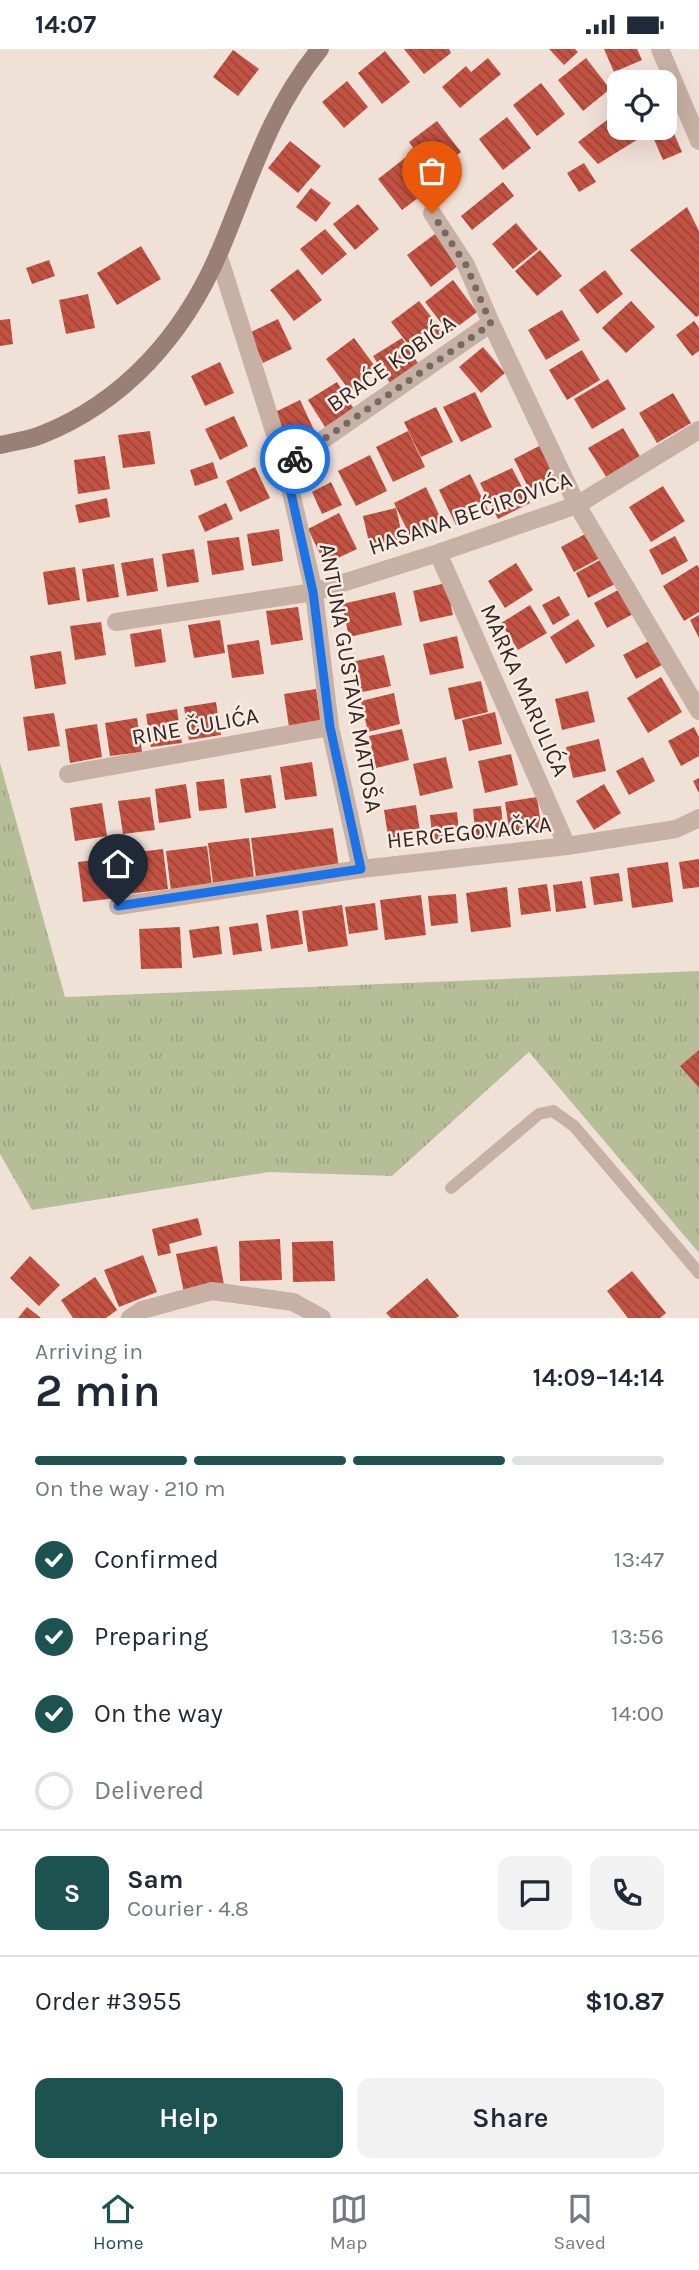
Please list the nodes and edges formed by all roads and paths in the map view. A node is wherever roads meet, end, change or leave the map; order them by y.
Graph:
1 (320, 49) edge
2 (660, 49) edge
3 (699, 141) edge
4 (432, 213) dead end
5 (218, 254) junction
6 (491, 324) junction
7 (699, 430) edge
8 (0, 445) edge
9 (285, 466) junction
10 (577, 505) junction
11 (438, 553) junction
12 (313, 592) junction
13 (116, 622) dead end
14 (699, 711) edge
15 (330, 727) junction
16 (68, 774) dead end
17 (699, 818) edge
18 (567, 846) junction
19 (361, 869) junction
20 (118, 906) dead end
21 (451, 1188) dead end
22 (699, 1273) edge
23 (130, 1318) edge
24 (322, 1318) edge

1 - 5 main road
2 - 3 street
4 - 6 street, BRAĆE KOBIĆA
5 - 8 main road
5 - 9 street, ANTUNA GUSTAVA MATOŠA
6 - 9 street, BRAĆE KOBIĆA
6 - 10 street, BRAĆE KOBIĆA
7 - 10 street, HASANA BEĆIROVIĆA
9 - 12 street, ANTUNA GUSTAVA MATOŠA
10 - 11 street, HASANA BEĆIROVIĆA
10 - 14 street, BRAĆE KOBIĆA
11 - 12 street, HASANA BEĆIROVIĆA
11 - 18 street, MARKA MARULIĆA
12 - 13 street, HASANA BEĆIROVIĆA
12 - 15 street, ANTUNA GUSTAVA MATOŠA
15 - 16 street, RINE ČULIĆA
15 - 19 street, ANTUNA GUSTAVA MATOŠA
17 - 18 street, HERCEGOVAČKA
18 - 19 street, HERCEGOVAČKA
19 - 20 street, HERCEGOVAČKA
21 - 22 lane
23 - 24 street

